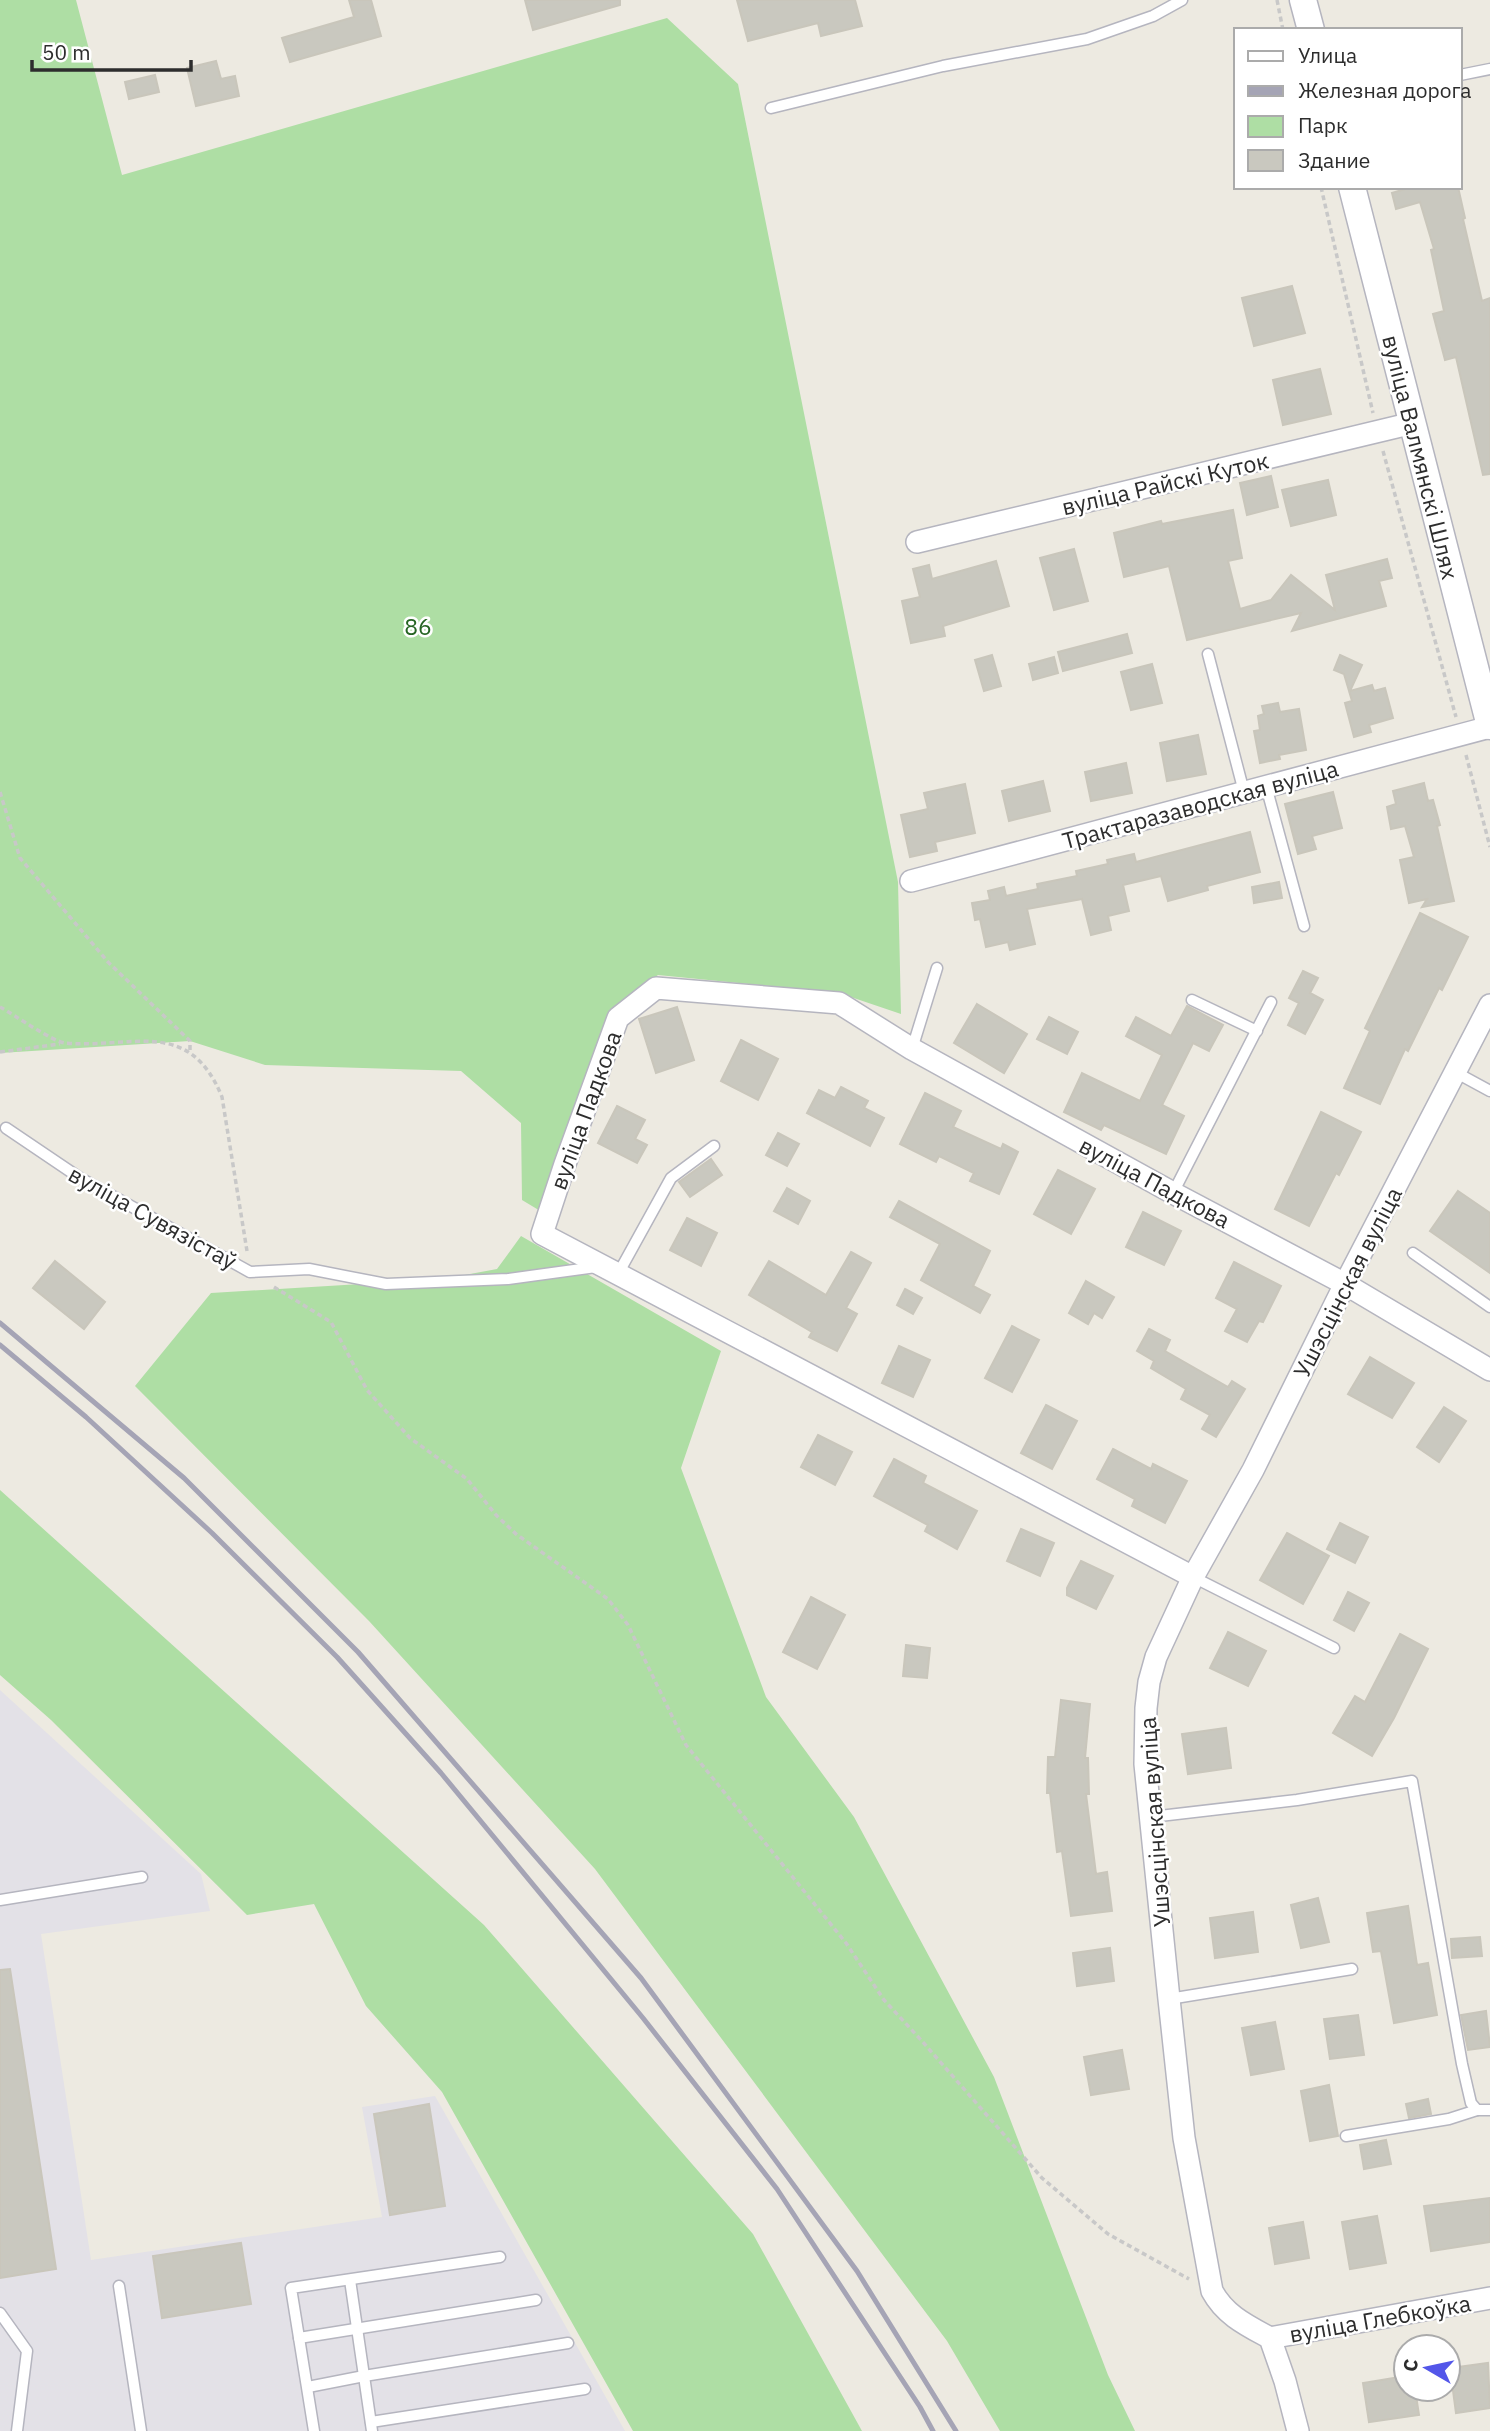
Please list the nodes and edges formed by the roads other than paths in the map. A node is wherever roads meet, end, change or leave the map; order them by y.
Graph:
1 (1182, 0) edge
2 (1303, 0) edge
3 (1310, 28) edge
4 (1490, 69) edge
5 (1462, 75) edge
6 (771, 108) dead end
7 (1353, 189) edge
8 (1413, 423) junction
9 (917, 542) dead end
10 (1208, 654) dead end
11 (1490, 727) edge
12 (1266, 786) junction
13 (1244, 792) junction
14 (911, 881) dead end
15 (1304, 926) dead end
16 (936, 968) dead end
17 (1192, 1000) dead end
18 (1271, 1002) dead end
19 (1490, 1005) edge
20 (1257, 1031) junction
21 (912, 1049) junction
22 (1455, 1072) junction
23 (1490, 1091) edge
24 (6, 1128) dead end
25 (714, 1146) dead end
26 (1173, 1193) junction
27 (1412, 1253) dead end
28 (610, 1270) junction
29 (1345, 1284) junction
30 (1490, 1307) edge
31 (1490, 1370) edge
32 (1193, 1577) junction
33 (1334, 1648) dead end
34 (1151, 1817) junction
35 (142, 1877) dead end
36 (0, 1900) edge
37 (1352, 1969) dead end
38 (1168, 1999) junction
39 (1477, 2110) junction
40 (1490, 2110) edge
41 (1346, 2136) dead end
42 (500, 2257) dead end
43 (350, 2280) junction
44 (118, 2286) dead end
45 (1490, 2298) edge
46 (536, 2300) dead end
47 (0, 2312) edge
48 (357, 2329) junction
49 (299, 2338) junction
50 (1270, 2338) junction
51 (568, 2343) dead end
52 (364, 2376) junction
53 (308, 2387) junction
54 (585, 2389) dead end
55 (371, 2426) edge
56 (17, 2431) edge
57 (141, 2431) edge
58 (314, 2431) edge
59 (1298, 2431) edge

1 - 6 lane
2 - 3 street
4 - 5 lane
7 - 8 street, вуліца Валмянскі Шлях
8 - 9 street, вуліца Райскі Куток
8 - 11 street, вуліца Валмянскі Шлях
10 - 13 lane
11 - 12 street, Трактаразаводская вуліца
12 - 13 street, Трактаразаводская вуліца
12 - 15 lane
13 - 14 street, Трактаразаводская вуліца
16 - 21 lane
17 - 20 lane
18 - 20 lane
19 - 22 street, Ушэсцінская вуліца
20 - 26 lane
21 - 26 street, вуліца Падкова
21 - 28 street, вуліца Падкова
22 - 23 lane
22 - 29 street, Ушэсцінская вуліца
24 - 28 lane, вуліца Сувязістаў
25 - 28 lane
26 - 29 street, вуліца Падкова
27 - 30 lane
28 - 32 street, вуліца Падкова
29 - 31 street, вуліца Падкова
29 - 32 street, Ушэсцінская вуліца
32 - 33 lane
32 - 34 street, Ушэсцінская вуліца
34 - 38 street, Ушэсцінская вуліца
34 - 39 lane
35 - 36 lane
37 - 38 lane
38 - 50 street, Ушэсцінская вуліца
39 - 40 lane
39 - 41 lane
42 - 43 lane
43 - 48 lane
43 - 49 lane
44 - 57 lane
45 - 50 street, вуліца Глебкоўка
46 - 48 lane
47 - 56 lane
48 - 49 lane
48 - 52 lane
49 - 53 lane
50 - 59 street
51 - 52 lane
52 - 53 lane
52 - 55 lane
53 - 58 lane
54 - 55 lane

